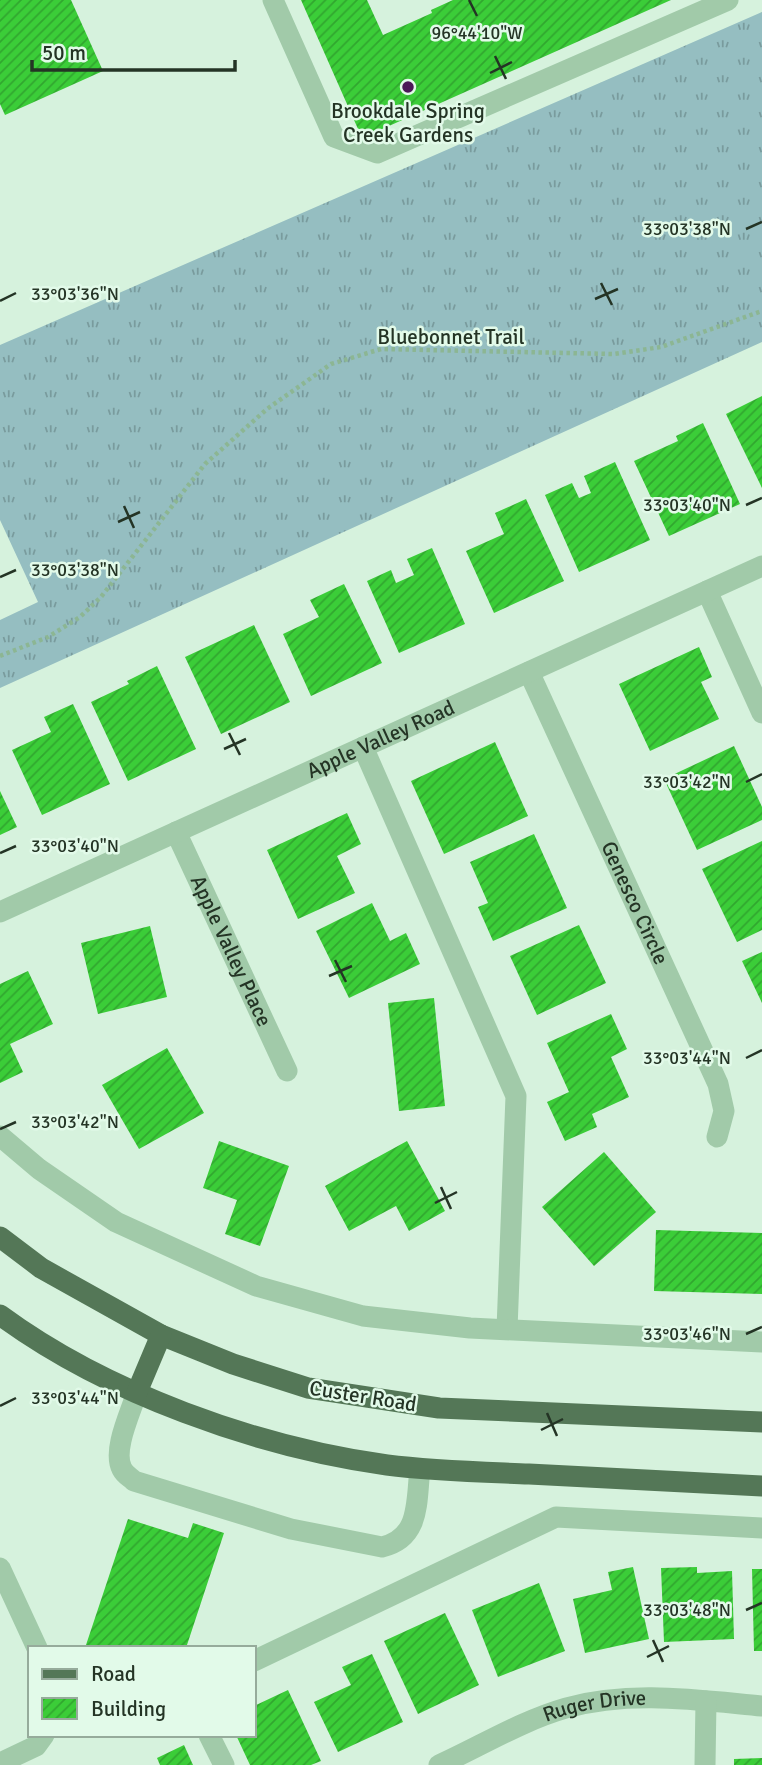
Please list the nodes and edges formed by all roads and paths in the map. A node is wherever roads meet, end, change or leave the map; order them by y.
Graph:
1 (273, 0) edge
2 (728, 0) edge
3 (762, 311) edge
4 (762, 566) edge
5 (707, 591) junction
6 (0, 656) edge
7 (529, 672) junction
8 (762, 713) edge
9 (363, 747) junction
10 (176, 832) junction
11 (0, 912) edge
12 (287, 1072) dead end
13 (0, 1136) edge
14 (717, 1137) dead end
15 (0, 1237) edge
16 (0, 1315) edge
17 (507, 1329) junction
18 (161, 1335) junction
19 (762, 1342) edge
20 (137, 1392) junction
21 (762, 1422) edge
22 (421, 1469) junction
23 (762, 1486) edge
24 (762, 1528) edge
25 (0, 1568) edge
26 (36, 1646) edge
27 (256, 1660) edge
28 (706, 1701) junction
29 (762, 1706) edge
30 (43, 1737) edge
31 (210, 1737) edge
32 (0, 1763) edge
33 (224, 1765) edge
34 (439, 1765) edge
35 (705, 1765) edge

1 - 2 street
3 - 6 path, Bluebonnet Trail
4 - 5 street, Apple Valley Road
5 - 7 street, Apple Valley Road
5 - 8 street
7 - 9 street, Apple Valley Road
7 - 14 street, Genesco Circle
9 - 10 street, Apple Valley Road
9 - 17 street
10 - 11 street, Apple Valley Road
10 - 12 street, Apple Valley Place
13 - 17 street
15 - 18 main road, Custer Road
16 - 20 main road
17 - 19 street
18 - 20 main road
18 - 21 main road, Custer Road
20 - 22 main road
20 - 22 street
22 - 23 main road
24 - 27 street
25 - 26 street
28 - 29 street, Ruger Drive
28 - 34 street, Ruger Drive
28 - 35 street
30 - 32 street
31 - 33 street

